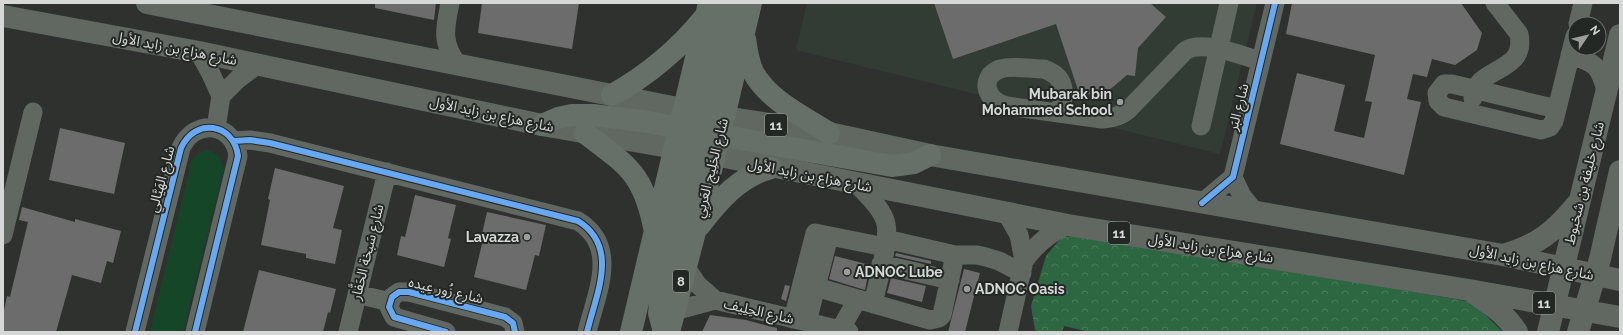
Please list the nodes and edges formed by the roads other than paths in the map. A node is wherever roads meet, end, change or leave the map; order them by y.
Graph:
1 (450, 3) edge
2 (729, 3) edge
3 (751, 3) edge
4 (1229, 3) edge
5 (1275, 3) edge
6 (1495, 3) edge
7 (156, 4) edge
8 (707, 9) edge
9 (216, 10) edge
10 (3, 16) edge
11 (444, 33) junction
12 (744, 34) junction
13 (1620, 35) edge
14 (1218, 50) junction
15 (199, 52) junction
16 (1570, 56) joint
17 (420, 57) junction
18 (1261, 61) junction
19 (257, 64) junction
20 (457, 64) junction
21 (1475, 89) junction
22 (1606, 90) junction
23 (612, 95) junction
24 (221, 96) junction
25 (1557, 109) junction
26 (33, 112) dead end
27 (1060, 113) dead end
28 (1468, 113) junction
29 (542, 125) junction
30 (1201, 126) dead end
31 (216, 128) junction
32 (585, 133) junction
33 (700, 133) junction
34 (830, 133) junction
35 (234, 141) junction
36 (930, 155) junction
37 (771, 168) junction
38 (1620, 171) edge
39 (387, 172) junction
40 (10, 176) edge
41 (1233, 177) junction
42 (857, 184) junction
43 (1580, 200) junction
44 (1613, 202) junction
45 (1202, 203) junction
46 (1006, 212) junction
47 (1255, 212) junction
48 (1068, 225) junction
49 (1620, 230) edge
50 (695, 231) junction
51 (655, 232) junction
52 (3, 235) edge
53 (884, 250) junction
54 (955, 255) junction
55 (1503, 255) junction
56 (685, 266) junction
57 (1023, 267) junction
58 (1563, 268) junction
59 (1595, 275) junction
60 (950, 280) junction
61 (1620, 280) edge
62 (809, 285) junction
63 (1469, 290) junction
64 (357, 294) junction
65 (715, 300) junction
66 (390, 302) junction
67 (865, 302) junction
68 (1555, 304) junction
69 (674, 311) junction
70 (1585, 311) junction
71 (1620, 317) edge
72 (800, 320) junction
73 (844, 331) edge
74 (135, 332) edge
75 (195, 332) edge
76 (348, 332) edge
77 (446, 332) edge
78 (515, 332) edge
79 (587, 332) edge
80 (631, 332) edge
81 (664, 332) edge
82 (669, 332) edge
83 (1009, 332) edge
84 (1517, 332) edge
85 (1548, 332) edge
86 (1578, 332) edge

1 - 11 street
2 - 33 highway
3 - 12 highway, شارع الخَلِيج العَربِي / 8
4 - 14 street
5 - 18 street, شارع البَر
6 - 21 street
7 - 9 main road, شارع هزاع بن زايد الأول / 11
8 - 23 highway
8 - 33 highway, شارع الخَلِيج العَربِي / 8
9 - 17 main road, شارع هزاع بن زايد الأول / 11
10 - 15 main road, شارع هزاع بن زايد الأول / 11
11 - 17 street
11 - 20 street
12 - 33 highway, شارع الخَلِيج العَربِي / 8
12 - 34 highway
13 - 22 main road, شارع خليفة بن شخبوط
14 - 18 street
14 - 27 street
14 - 30 street
15 - 19 main road, شارع هزاع بن زايد الأول / 11
15 - 24 street
16 - 22 street
16 - 25 street
17 - 20 main road, شارع هزاع بن زايد الأول / 11
18 - 41 street, شارع البَر
19 - 24 street
19 - 29 main road, شارع هزاع بن زايد الأول / 11
20 - 23 main road, شارع هزاع بن زايد الأول / 11
21 - 25 street
21 - 28 street
21 - 28 street
22 - 43 main road, شارع خليفة بن شخبوط
23 - 33 main road, شارع هزاع بن زايد الأول / 11
24 - 31 street
25 - 28 street
26 - 40 street
29 - 32 main road, شارع هزاع بن زايد الأول / 11
29 - 33 highway
31 - 35 street
31 - 74 street, شارع الهَيَّالي
32 - 33 main road, شارع هزاع بن زايد الأول / 11
32 - 51 highway
33 - 34 main road, شارع هزاع بن زايد الأول / 11
33 - 36 highway
33 - 37 main road, شارع هزاع بن زايد الأول / 11
33 - 50 highway, شارع الخَلِيج العَربِي / 8
33 - 51 highway, شارع الخَلِيج العَربِي / 8
33 - 81 highway
34 - 36 main road, شارع هزاع بن زايد الأول / 11
35 - 39 street
35 - 75 street
36 - 45 main road, شارع هزاع بن زايد الأول / 11
37 - 42 main road, شارع هزاع بن زايد الأول / 11
37 - 50 highway
38 - 44 main road
39 - 64 street, شارع سَبخة الحَفَّار
39 - 79 street
40 - 52 street
41 - 45 street
41 - 47 street
42 - 46 main road, شارع هزاع بن زايد الأول / 11
42 - 53 street
43 - 55 main road
43 - 58 main road, شارع خليفة بن شخبوط
44 - 49 main road
44 - 59 main road
45 - 47 main road, شارع هزاع بن زايد الأول / 11
46 - 48 main road, شارع هزاع بن زايد الأول / 11
46 - 57 street
47 - 55 main road, شارع هزاع بن زايد الأول / 11
48 - 57 street
48 - 63 main road, شارع هزاع بن زايد الأول / 11
50 - 56 highway, شارع الخَلِيج العَربِي / 8
51 - 80 highway, شارع الخَلِيج العَربِي / 8
53 - 54 street
53 - 60 street
53 - 62 street
53 - 67 street
54 - 57 street
54 - 60 street
55 - 58 main road, شارع هزاع بن زايد الأول / 11
56 - 65 street, شارع الحِلِيف
56 - 69 highway, شارع الخَلِيج العَربِي / 8
57 - 83 street
58 - 59 main road, شارع هزاع بن زايد الأول / 11
58 - 68 main road, شارع خليفة بن شخبوط
59 - 61 main road, شارع هزاع بن زايد الأول / 11
59 - 70 main road
60 - 67 street
62 - 67 street
62 - 72 street
63 - 68 main road, شارع هزاع بن زايد الأول / 11
63 - 84 main road
64 - 66 street, شارع زُور عِيده
64 - 76 street, شارع سَبخة الحَفَّار
65 - 69 street, شارع الحِلِيف
65 - 72 street, شارع الحِلِيف
66 - 77 street, شارع زُور عِيده
66 - 78 street, شارع زُور عِيده
67 - 73 street
68 - 70 main road, شارع هزاع بن زايد الأول / 11
68 - 85 main road, شارع خليفة بن شخبوط
69 - 82 highway, شارع الخَلِيج العَربِي / 8
70 - 71 main road, شارع هزاع بن زايد الأول / 11
70 - 86 main road
72 - 73 street, شارع الحِلِيف

